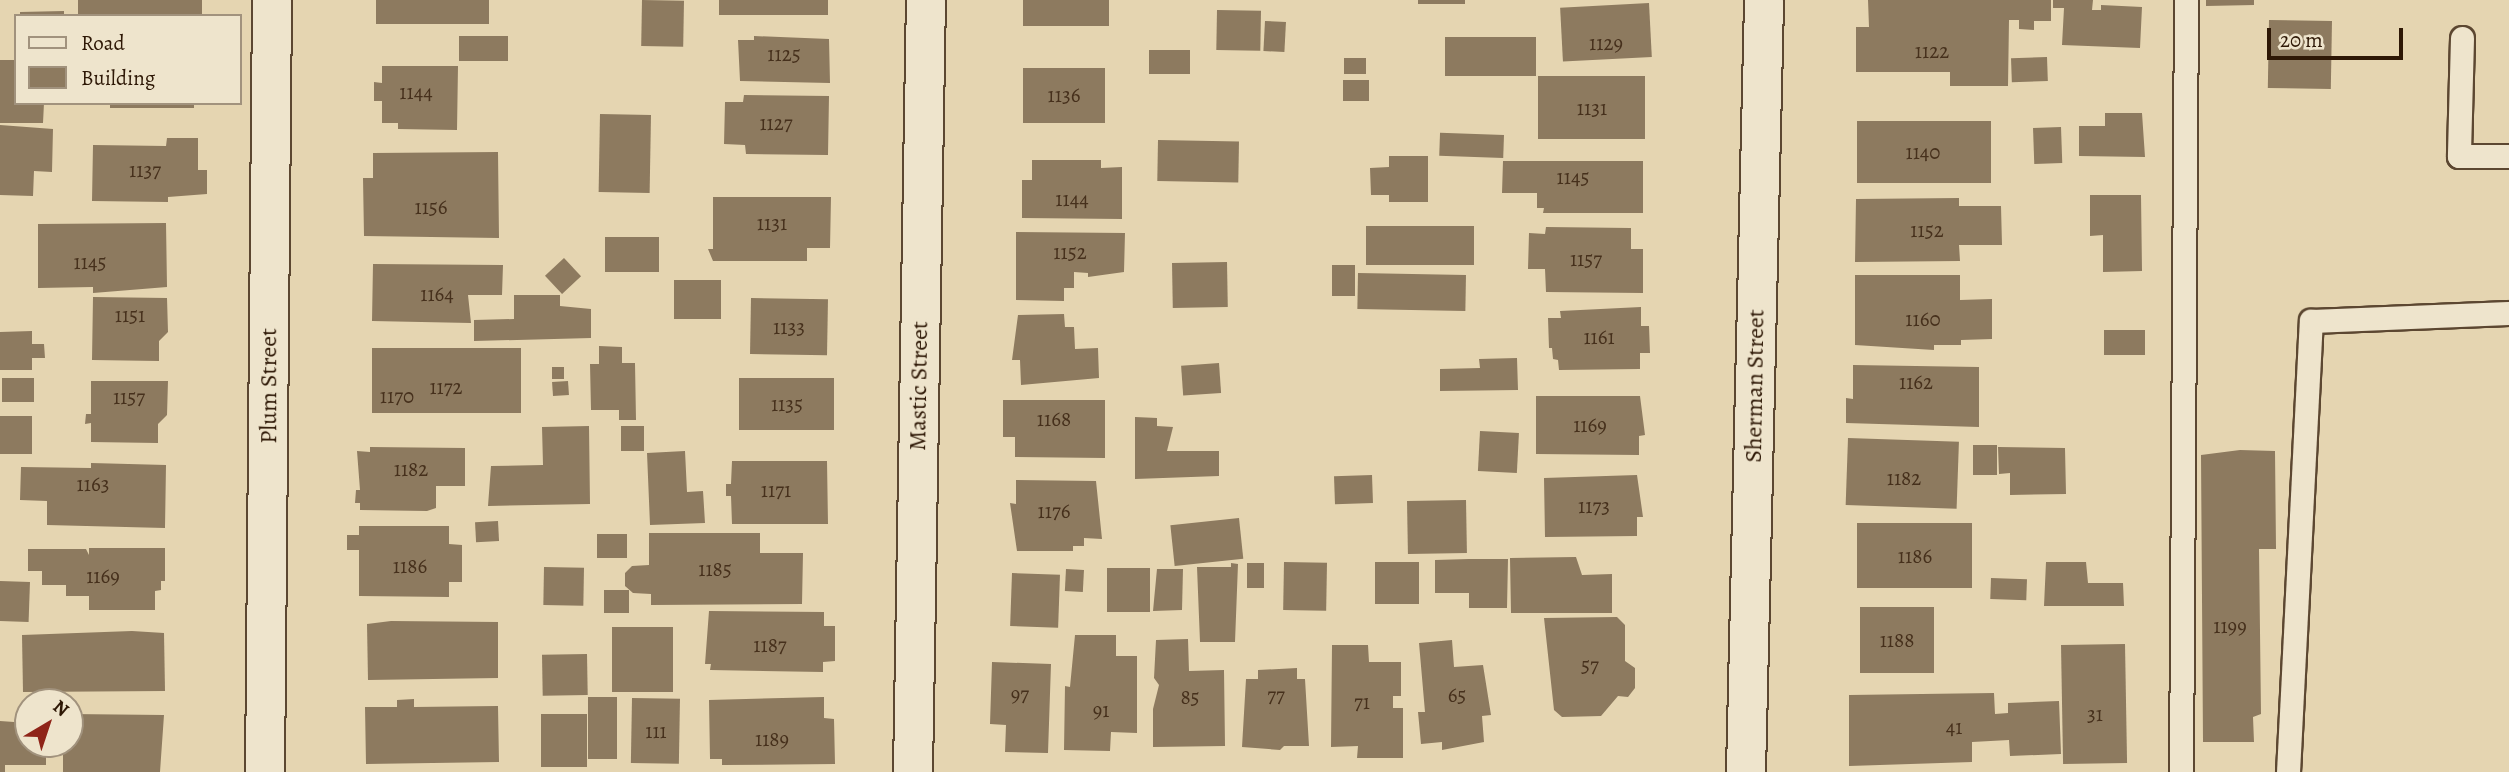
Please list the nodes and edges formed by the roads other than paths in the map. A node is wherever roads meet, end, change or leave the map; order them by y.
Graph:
1 (272, 0) edge
2 (926, 0) edge
3 (1764, 0) edge
4 (2186, 0) edge
5 (2462, 38) dead end
6 (2509, 156) edge
7 (2509, 313) edge
8 (265, 772) edge
9 (913, 772) edge
10 (1746, 772) edge
11 (2181, 772) edge
12 (2288, 772) edge

1 - 8 street, Plum Street
2 - 9 street, Mastic Street
3 - 10 street, Sherman Street
4 - 11 lane
5 - 6 lane
7 - 12 lane

